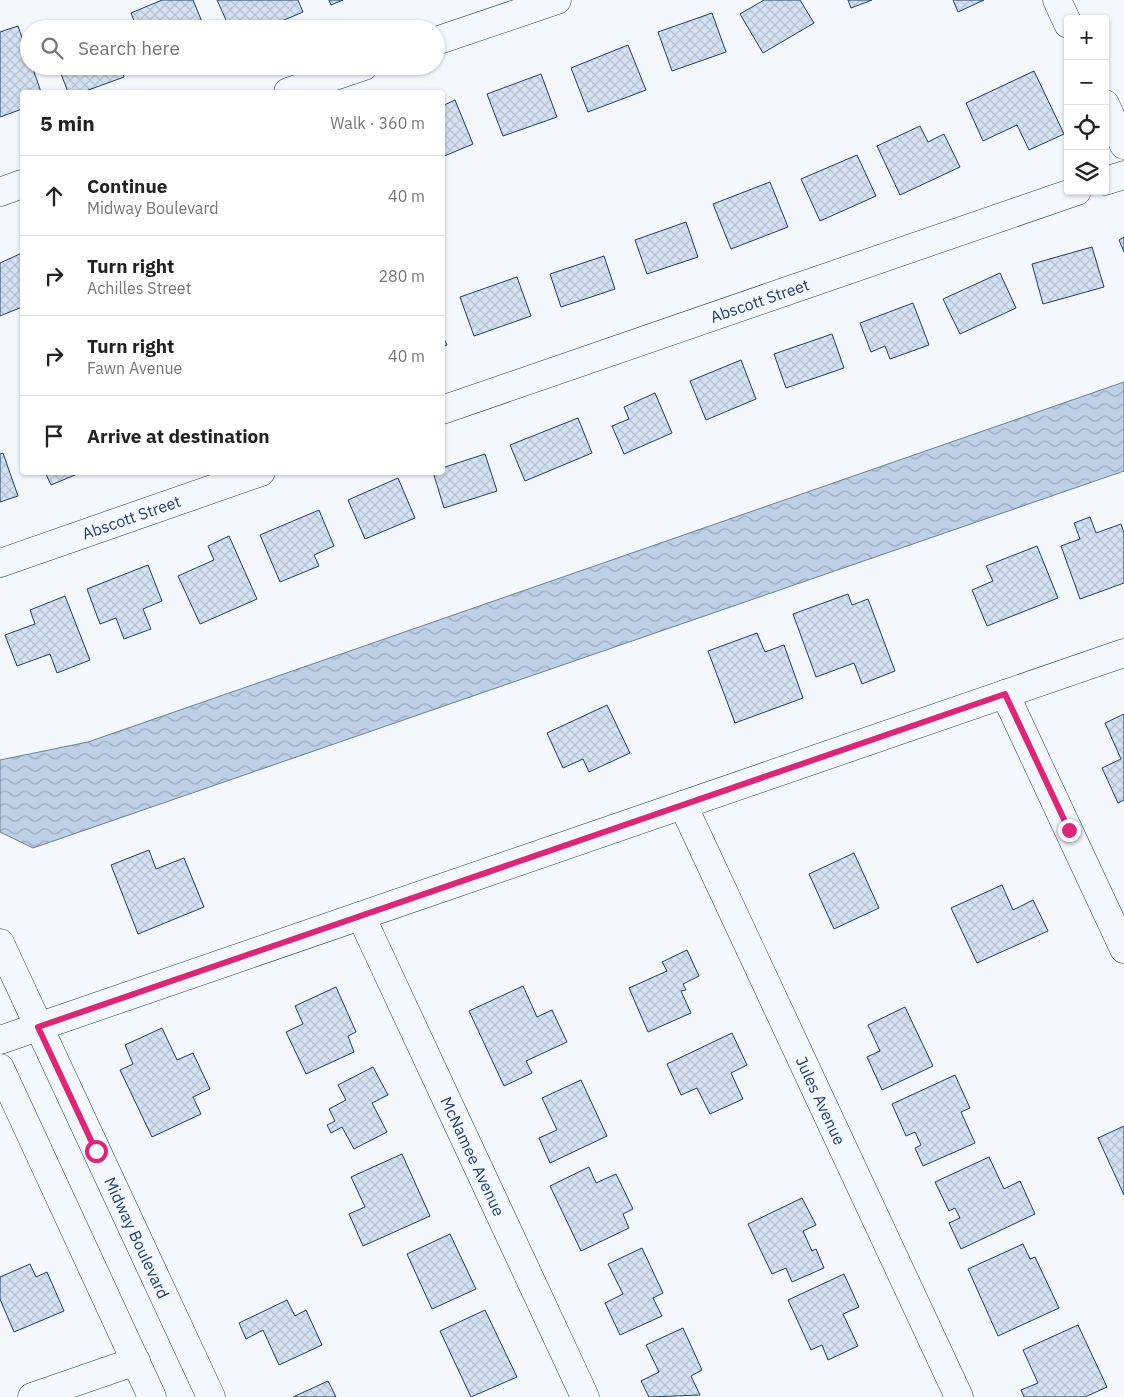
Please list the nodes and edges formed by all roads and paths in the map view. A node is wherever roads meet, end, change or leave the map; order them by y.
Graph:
1 (556, 0) edge
2 (1057, 0) edge
3 (1064, 15) edge
4 (445, 39) edge
5 (338, 75) edge
6 (294, 90) edge
7 (1105, 105) edge
8 (1124, 145) edge
9 (1124, 175) edge
10 (1109, 180) edge
11 (20, 185) edge
12 (0, 192) edge
13 (1064, 195) edge
14 (445, 409) edge
15 (252, 475) edge
16 (0, 562) edge
17 (1124, 653) edge
18 (1005, 694) junction
19 (683, 805) junction
20 (361, 916) junction
21 (0, 943) edge
22 (1124, 949) edge
23 (38, 1027) junction
24 (0, 1040) edge
25 (0, 1068) edge
26 (136, 1361) junction
27 (32, 1397) edge
28 (152, 1397) edge
29 (211, 1397) edge
30 (585, 1397) edge
31 (959, 1397) edge

1 - 4 street
2 - 3 street
5 - 6 street
7 - 8 street
9 - 10 street
11 - 12 street
13 - 14 street, Abscott Street
15 - 16 street, Abscott Street
17 - 18 street
18 - 19 street
18 - 22 street
19 - 20 street
19 - 31 street, Jules Avenue
20 - 23 street
20 - 30 street, McNamee Avenue
21 - 23 street, Midway Boulevard
23 - 24 street
23 - 29 street, Midway Boulevard
25 - 26 street
26 - 27 street
26 - 28 street

